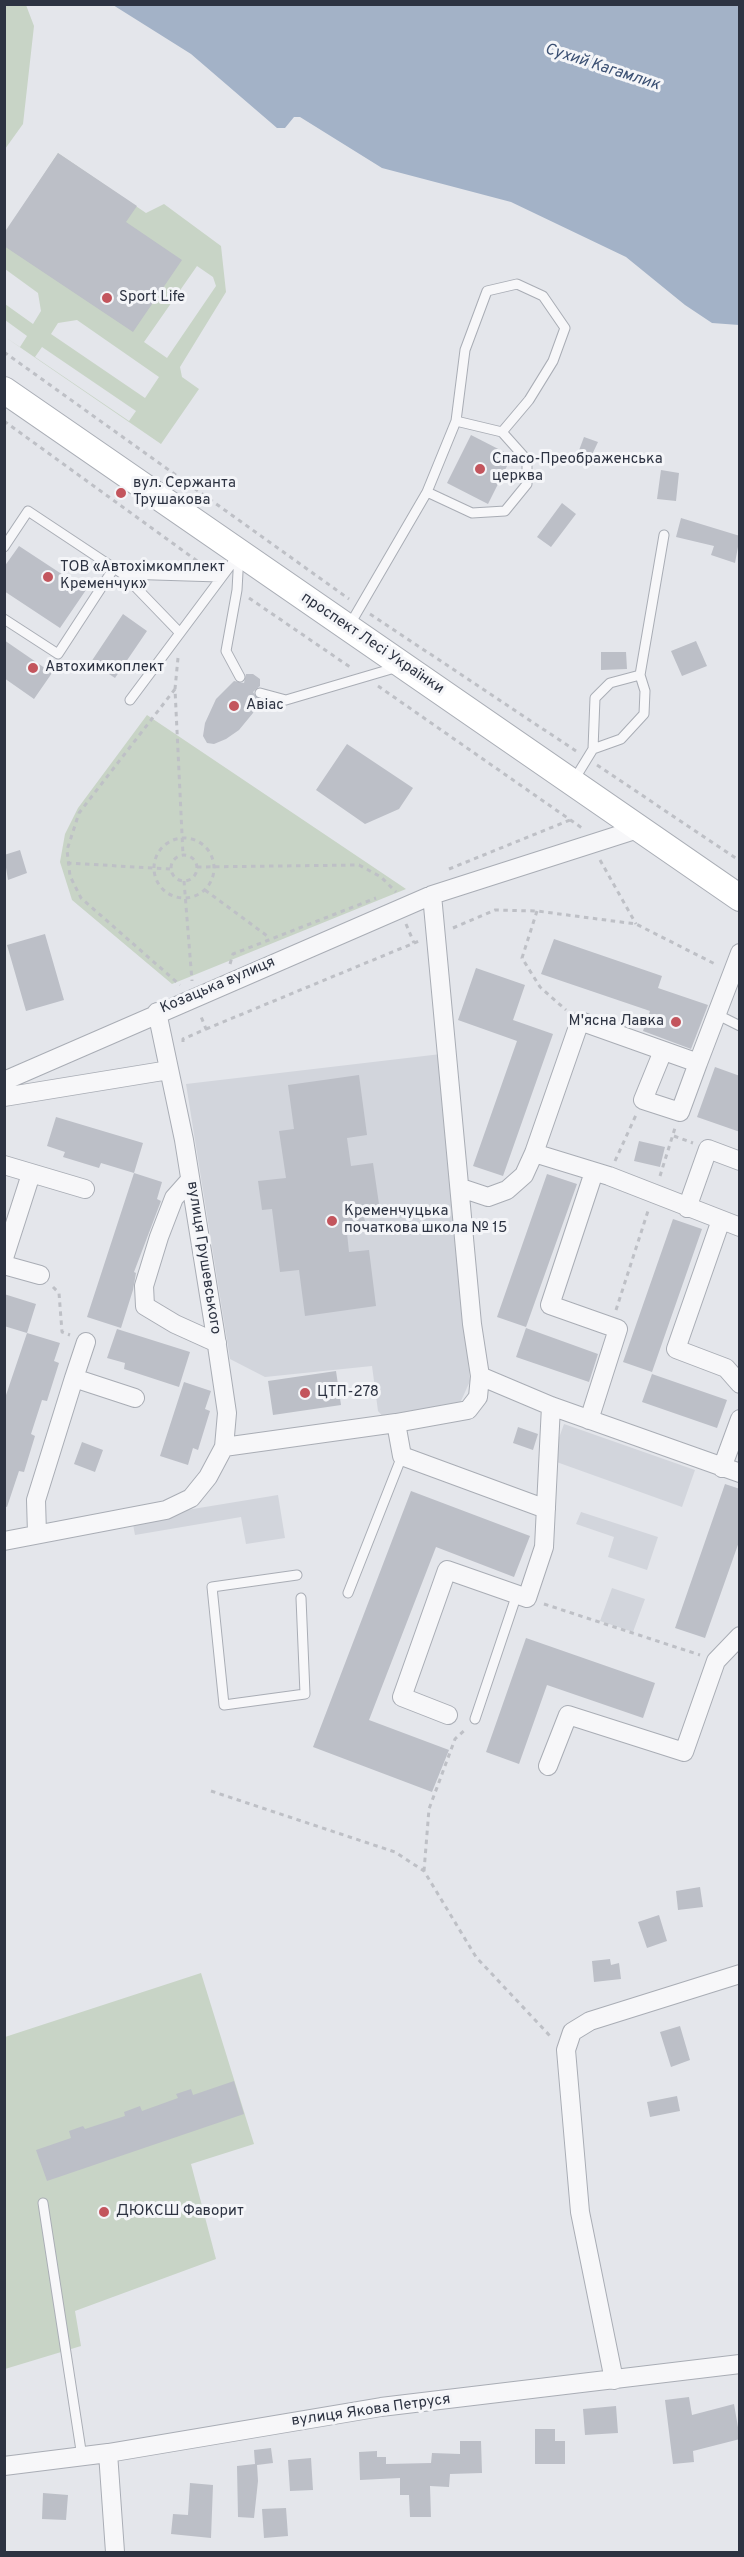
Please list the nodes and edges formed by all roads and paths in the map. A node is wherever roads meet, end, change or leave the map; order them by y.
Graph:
1 (4, 390) edge
2 (456, 421) junction
3 (4, 422) edge
4 (502, 432) junction
5 (428, 492) junction
6 (664, 535) dead end
7 (4, 547) edge
8 (239, 554) junction
9 (114, 568) junction
10 (123, 574) junction
11 (219, 577) junction
12 (237, 590) junction
13 (4, 619) edge
14 (348, 628) junction
15 (180, 633) junction
16 (405, 665) junction
17 (640, 675) junction
18 (240, 677) dead end
19 (365, 677) junction
20 (175, 689) junction
21 (260, 693) dead end
22 (130, 700) dead end
23 (593, 750) junction
24 (573, 782) junction
25 (570, 820) junction
26 (638, 829) junction
27 (183, 838) junction
28 (592, 844) junction
29 (183, 855) junction
30 (67, 862) junction
31 (197, 867) junction
32 (154, 868) junction
33 (170, 869) junction
34 (214, 869) junction
35 (439, 873) dead end
36 (184, 881) junction
37 (406, 886) dead end
38 (205, 890) junction
39 (395, 890) junction
40 (432, 895) junction
41 (185, 898) junction
42 (740, 898) edge
43 (400, 908) junction
44 (537, 911) junction
45 (636, 924) junction
46 (438, 934) junction
47 (270, 939) junction
48 (740, 953) edge
49 (228, 970) dead end
50 (731, 972) junction
51 (201, 979) dead end
52 (192, 989) junction
53 (157, 1012) junction
54 (716, 1014) junction
55 (580, 1021) junction
56 (740, 1026) edge
57 (206, 1029) dead end
58 (663, 1051) junction
59 (698, 1063) junction
60 (169, 1070) junction
61 (4, 1081) edge
62 (4, 1097) edge
63 (643, 1100) junction
64 (680, 1112) junction
65 (534, 1153) junction
66 (740, 1161) edge
67 (4, 1165) edge
68 (31, 1174) junction
69 (601, 1174) junction
70 (190, 1180) junction
71 (461, 1188) junction
72 (85, 1189) dead end
73 (654, 1194) junction
74 (687, 1208) junction
75 (721, 1220) junction
76 (740, 1227) edge
77 (4, 1258) edge
78 (4, 1265) edge
79 (40, 1275) joint
80 (611, 1326) junction
81 (86, 1342) joint
82 (217, 1343) junction
83 (480, 1377) junction
84 (74, 1378) junction
85 (740, 1384) edge
86 (135, 1398) dead end
87 (550, 1406) junction
88 (740, 1419) edge
89 (590, 1420) junction
90 (396, 1423) junction
91 (224, 1447) junction
92 (402, 1456) junction
93 (722, 1468) junction
94 (740, 1473) edge
95 (546, 1509) junction
96 (37, 1534) junction
97 (4, 1541) edge
98 (297, 1575) dead end
99 (348, 1593) dead end
100 (522, 1596) junction
101 (301, 1598) dead end
102 (740, 1636) edge
103 (716, 1661) junction
104 (448, 1715) dead end
105 (476, 1719) joint
106 (548, 1766) dead end
107 (211, 1791) dead end
108 (424, 1871) junction
109 (740, 1974) edge
110 (566, 2050) junction
111 (43, 2203) dead end
112 (740, 2364) edge
113 (614, 2380) junction
114 (108, 2453) junction
115 (82, 2457) junction
116 (4, 2466) edge
117 (115, 2553) edge

1 - 8 street, проспект Лесі Українки
2 - 4 lane
2 - 4 lane
2 - 5 lane
3 - 11 path
4 - 5 lane
5 - 14 lane
6 - 17 lane
7 - 9 lane
8 - 11 lane
8 - 12 lane
8 - 14 street, проспект Лесі Українки
9 - 10 lane
9 - 13 lane
10 - 11 lane
10 - 15 lane
11 - 15 lane
12 - 18 lane
12 - 19 path
14 - 16 street, проспект Лесі Українки
15 - 20 path
15 - 22 lane
16 - 19 lane
16 - 24 street, проспект Лесі Українки
17 - 23 lane
17 - 23 lane
19 - 21 lane
19 - 25 path
20 - 27 path
20 - 30 path
23 - 24 lane
24 - 26 street, проспект Лесі Українки
25 - 28 path
25 - 35 path
26 - 28 street, Козацька вулиця
26 - 42 street, проспект Лесі Українки
27 - 29 path
27 - 32 path
27 - 34 path
28 - 40 street, Козацька вулиця
28 - 45 path
29 - 31 path
29 - 33 path
30 - 32 path
30 - 52 path
31 - 34 path
31 - 36 path
32 - 33 path
32 - 41 path
33 - 36 path
34 - 38 path
34 - 39 path
36 - 41 path
37 - 39 path
38 - 41 path
38 - 47 path
39 - 43 path
39 - 47 path
40 - 43 street, Козацька вулиця
40 - 46 street
41 - 52 path
43 - 52 street, Козацька вулиця
44 - 45 path
44 - 46 path
44 - 55 path
45 - 50 path
46 - 57 path
46 - 71 street
47 - 49 path
48 - 50 street
50 - 54 street
51 - 52 path
52 - 53 street, Козацька вулиця
53 - 60 street, вулиця Грушевського
53 - 61 street, Козацька вулиця
54 - 56 lane
54 - 59 street
55 - 58 street
55 - 65 street
58 - 59 street
58 - 63 street
59 - 64 street
60 - 62 street
60 - 70 street, вулиця Грушевського
63 - 64 street
63 - 69 path
64 - 73 path
65 - 69 street
65 - 71 street
66 - 74 street
67 - 68 street
68 - 72 street
68 - 77 street
69 - 73 street
69 - 80 street
70 - 82 street, вулиця Грушевського
70 - 82 street
71 - 83 street
73 - 74 street
73 - 80 path
74 - 75 street
75 - 76 street
75 - 85 street
78 - 79 street
79 - 81 path
80 - 89 street
81 - 84 street
82 - 91 street, вулиця Грушевського
83 - 87 street
83 - 90 street
84 - 86 street
84 - 96 street
87 - 89 street
87 - 95 street
88 - 93 street
89 - 93 street
90 - 91 street
90 - 92 street
91 - 96 street
92 - 95 street
92 - 99 lane
93 - 94 street
95 - 100 street
96 - 97 street
98 - 101 lane
100 - 103 path
100 - 104 street
100 - 105 lane
102 - 103 street
103 - 106 street
105 - 108 path
107 - 108 path
108 - 110 path
109 - 110 street
110 - 113 street
111 - 115 lane
112 - 113 street, вулиця Якова Петруся
113 - 114 street, вулиця Якова Петруся
114 - 115 street, вулиця Якова Петруся
114 - 117 street
115 - 116 street, вулиця Якова Петруся

